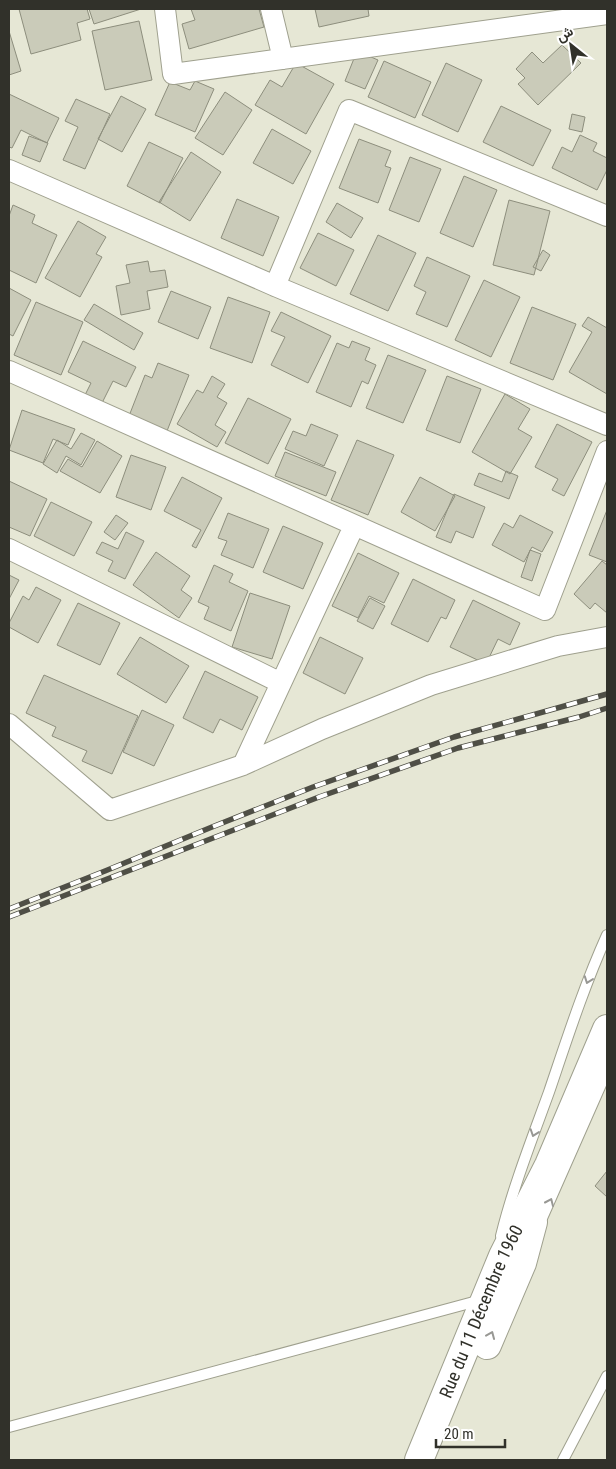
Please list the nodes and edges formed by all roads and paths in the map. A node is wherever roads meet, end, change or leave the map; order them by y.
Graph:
1 (165, 9) edge
2 (271, 9) edge
3 (607, 14) edge
4 (283, 59) junction
5 (9, 170) edge
6 (607, 216) edge
7 (275, 286) junction
8 (9, 371) edge
9 (607, 425) edge
10 (607, 450) edge
11 (354, 526) junction
12 (9, 548) edge
13 (607, 637) edge
14 (281, 683) junction
15 (9, 724) edge
16 (243, 765) junction
17 (607, 935) edge
18 (607, 1029) edge
19 (607, 1071) edge
20 (548, 1165) junction
21 (522, 1263) junction
22 (486, 1299) junction
23 (607, 1376) edge
24 (9, 1426) edge
25 (419, 1460) edge
26 (438, 1460) edge
27 (563, 1460) edge

1 - 4 street
2 - 4 street
3 - 4 street
5 - 7 street
6 - 7 street
7 - 9 street
8 - 11 street
10 - 11 street
11 - 14 street
12 - 14 street
13 - 16 street
14 - 16 street
15 - 16 street
17 -> 22 lane
18 - 20 main road, Rue du 11 Décembre 1960
21 -> 19 lane
20 - 21 main road, Rue du 11 Décembre 1960
20 - 22 main road, Rue du 11 Décembre 1960
26 -> 21 main road, Rue du 11 Décembre 1960
22 - 24 lane
22 - 25 main road, Rue du 11 Décembre 1960
23 - 27 lane

